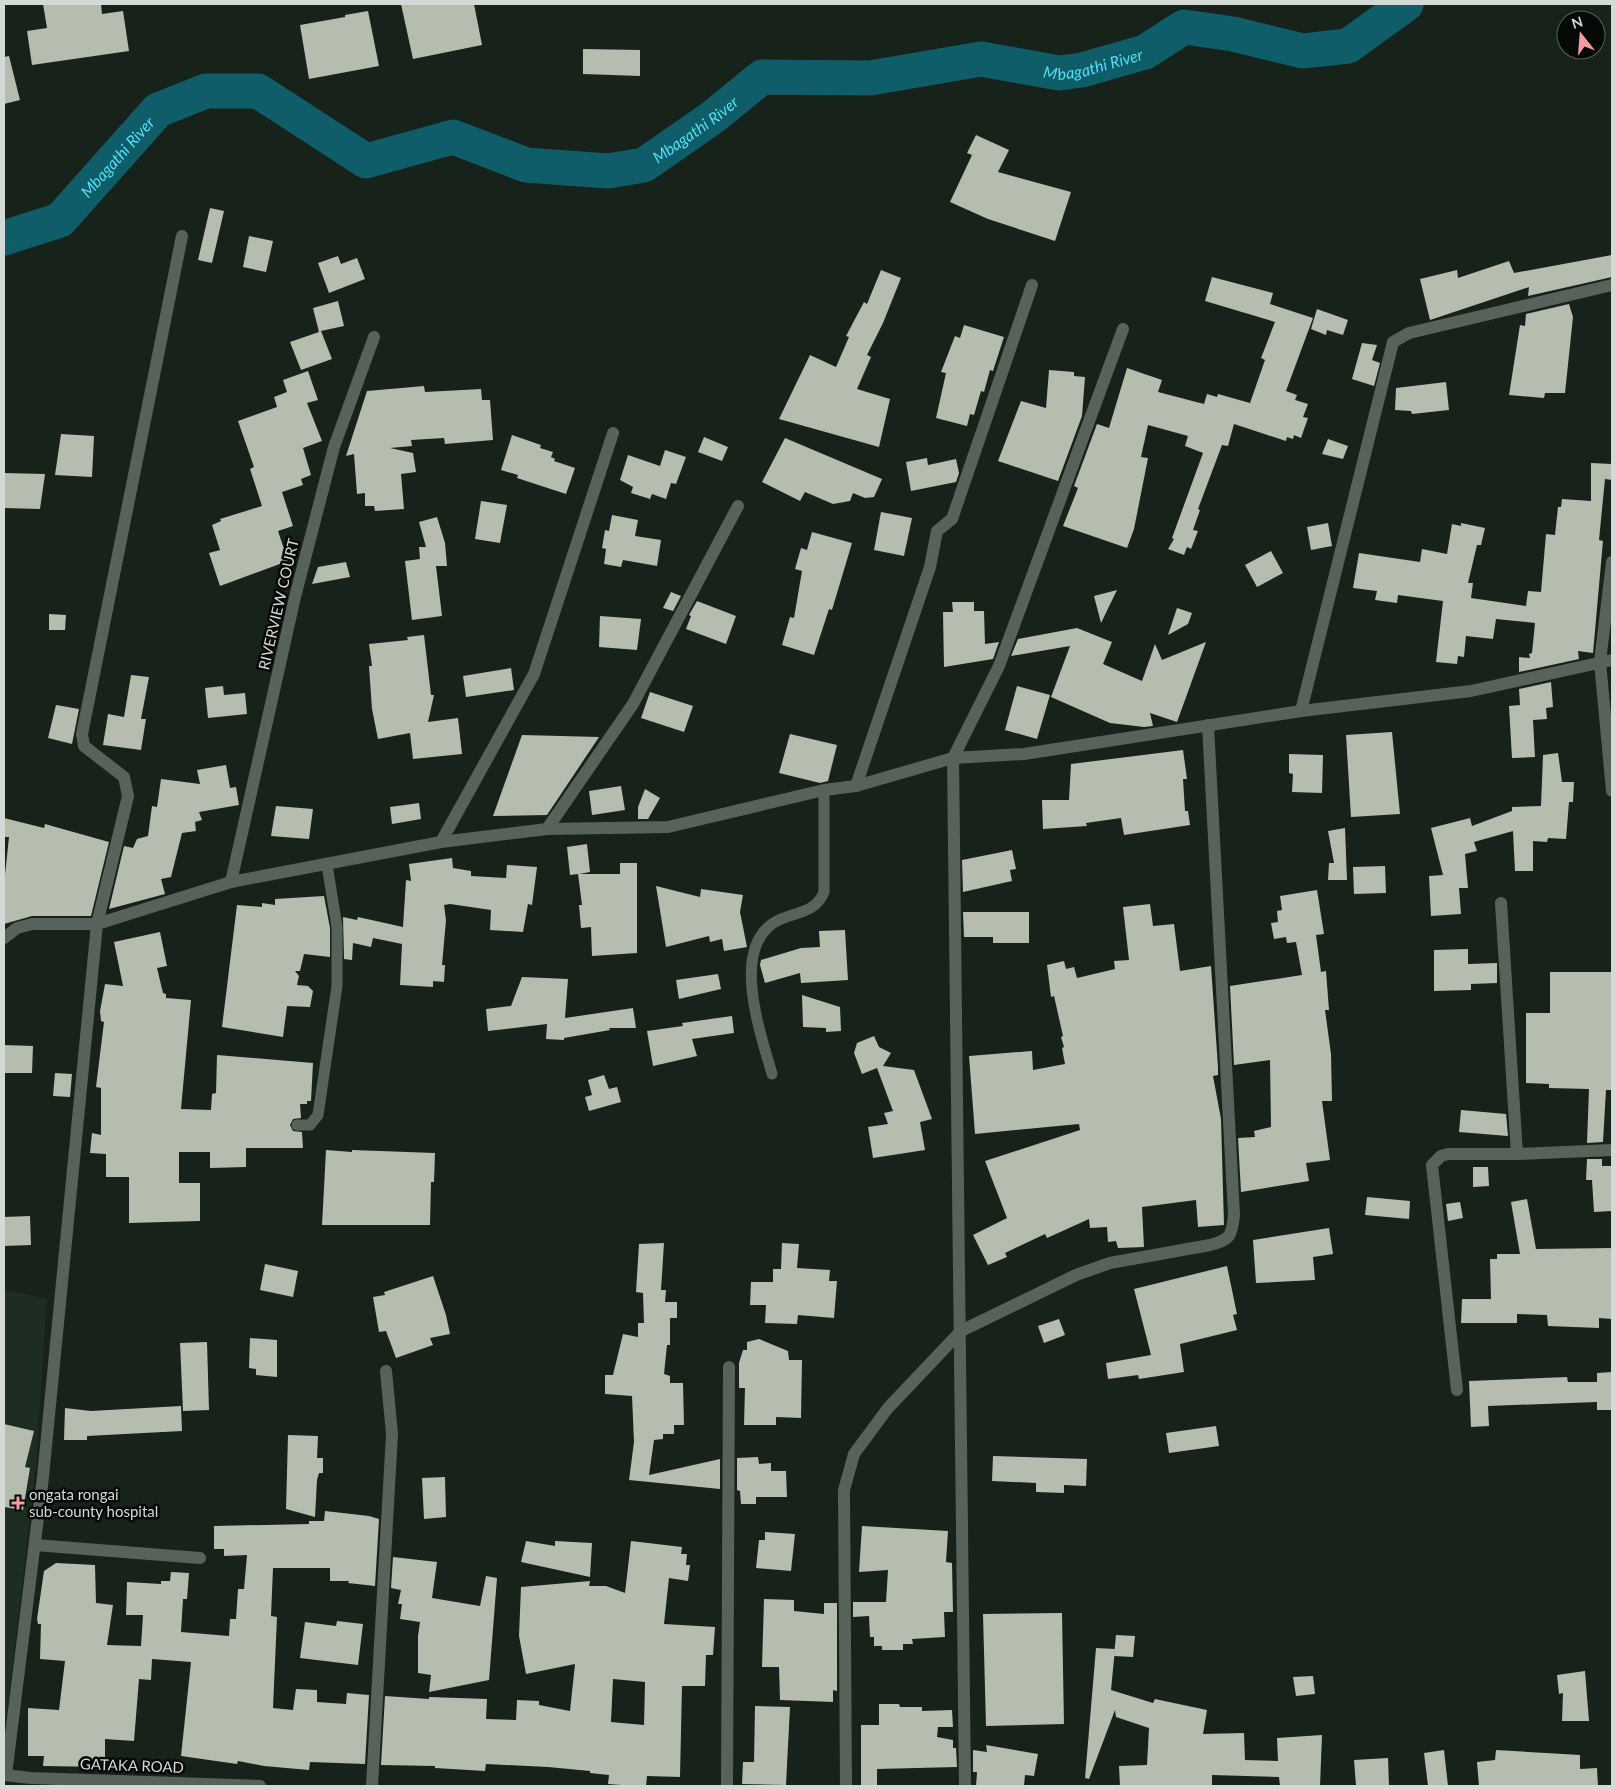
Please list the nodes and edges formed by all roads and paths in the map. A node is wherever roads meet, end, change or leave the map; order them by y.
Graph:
1 (182, 236) dead end
2 (1032, 284) dead end
3 (1612, 285) edge
4 (1123, 329) dead end
5 (374, 337) dead end
6 (612, 433) dead end
7 (738, 506) dead end
8 (1612, 562) edge
9 (1606, 661) edge
10 (1300, 711) junction
11 (1208, 725) junction
12 (953, 758) junction
13 (856, 786) junction
14 (824, 790) junction
15 (1612, 791) edge
16 (547, 829) junction
17 (441, 842) junction
18 (327, 865) junction
19 (230, 882) junction
20 (1501, 903) dead end
21 (97, 924) junction
22 (4, 938) edge
23 (772, 1074) dead end
24 (297, 1125) dead end
25 (1612, 1150) edge
26 (1517, 1154) junction
27 (961, 1331) junction
28 (728, 1367) dead end
29 (386, 1371) dead end
30 (1457, 1390) dead end
31 (35, 1545) junction
32 (200, 1558) dead end
33 (5, 1775) edge
34 (31, 1782) edge
35 (249, 1786) edge
36 (260, 1786) edge
37 (372, 1786) edge
38 (728, 1786) edge
39 (846, 1786) edge
40 (964, 1786) edge

1 - 21 street
2 - 13 street
3 - 10 street
4 - 12 street
5 - 19 street, RIVERVIEW COURT
6 - 17 street
7 - 16 street
8 - 9 street
9 - 10 street
9 - 15 street
10 - 11 street
11 - 12 street
11 - 27 street
12 - 13 street
12 - 27 street
13 - 14 street
14 - 16 street
14 - 23 lane
16 - 17 street
17 - 18 street
18 - 19 street
18 - 24 lane
19 - 21 street
20 - 26 street
21 - 22 street
21 - 31 street
25 - 26 street
26 - 30 street
27 - 39 street
27 - 40 street
28 - 38 street
29 - 37 street
31 - 32 street
31 - 33 street
33 - 34 street, GATAKA ROAD
34 - 35 street, GATAKA ROAD
35 - 36 street, GATAKA ROAD

